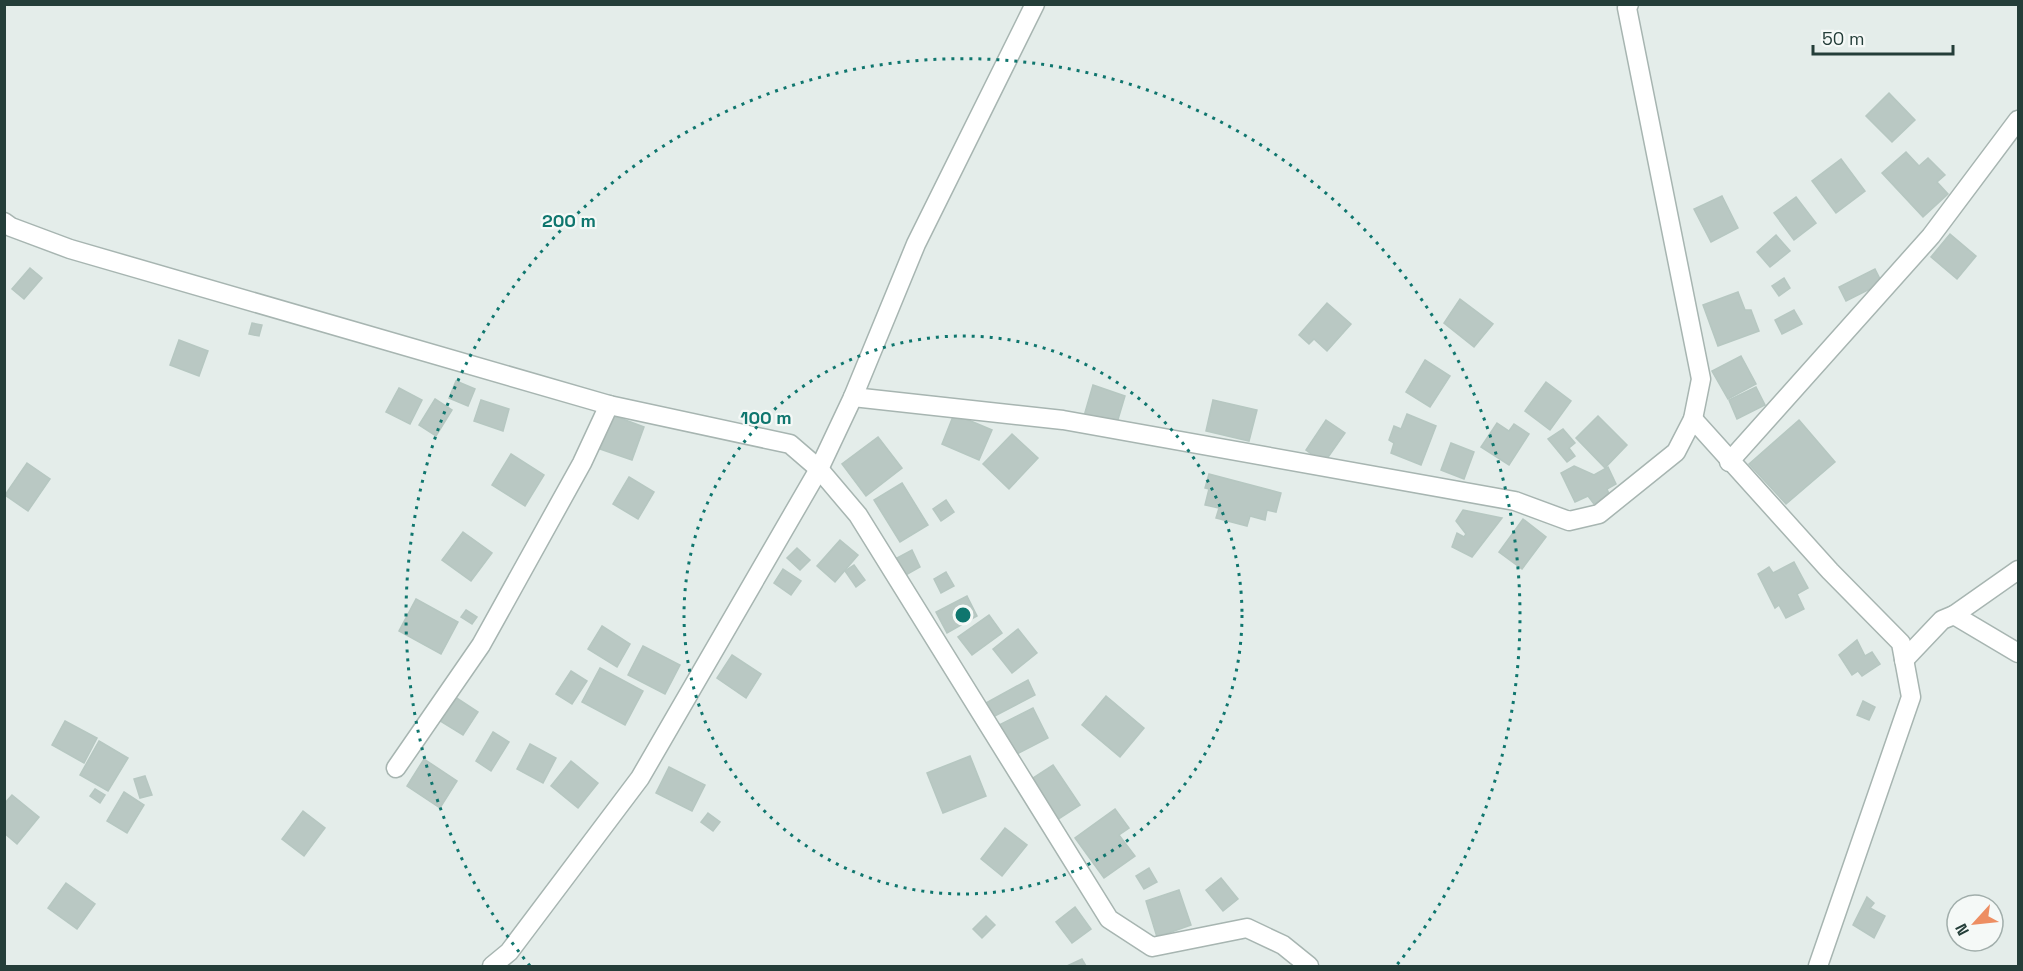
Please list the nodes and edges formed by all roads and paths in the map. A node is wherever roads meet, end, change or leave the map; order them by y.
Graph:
1 (1035, 4) edge
2 (1629, 4) edge
3 (2019, 120) edge
4 (4, 222) edge
5 (853, 397) junction
6 (609, 405) junction
7 (1693, 419) junction
8 (1729, 462) junction
9 (819, 469) junction
10 (2019, 570) edge
11 (1954, 615) junction
12 (2019, 654) edge
13 (1904, 660) junction
14 (396, 768) dead end
15 (492, 966) edge
16 (1310, 966) edge
17 (1818, 966) edge

1 - 5 street
2 - 7 street
3 - 8 street
4 - 6 street
5 - 7 street
5 - 9 street
6 - 9 street
6 - 14 street
7 - 8 street
8 - 13 street
9 - 15 street
9 - 16 street
10 - 11 street
11 - 12 street
11 - 13 street
13 - 17 street

